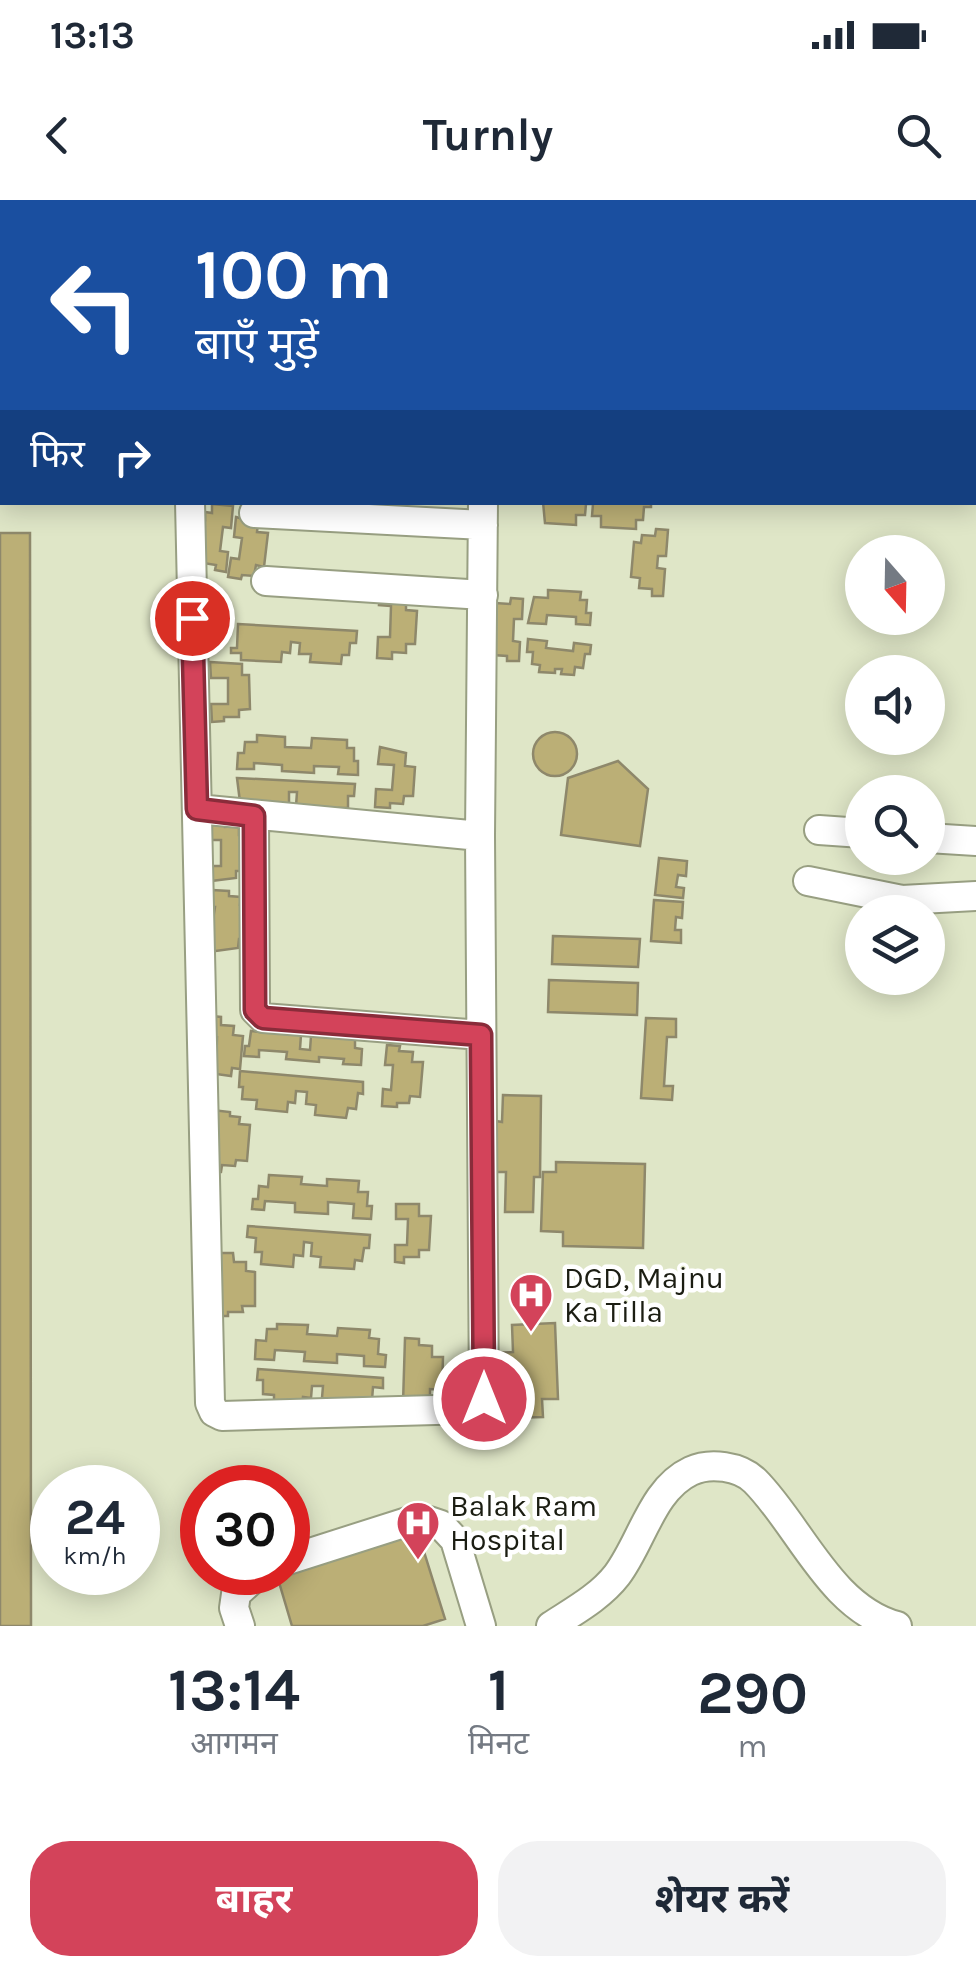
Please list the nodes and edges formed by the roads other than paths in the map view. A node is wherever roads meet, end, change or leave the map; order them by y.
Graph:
1 (190, 505) edge
2 (254, 513) dead end
3 (483, 514) edge
4 (266, 581) dead end
5 (483, 595) junction
6 (197, 809) junction
7 (254, 816) junction
8 (819, 830) dead end
9 (845, 832) edge
10 (480, 836) junction
11 (945, 839) edge
12 (976, 841) edge
13 (808, 881) dead end
14 (976, 896) edge
15 (481, 1035) junction
16 (310, 1553) edge
17 (236, 1595) edge
18 (240, 1626) edge
19 (481, 1626) edge
20 (551, 1626) edge
21 (897, 1626) edge

1 - 6 street
2 - 3 street
3 - 5 street
4 - 5 street
5 - 10 street
6 - 7 street
6 - 15 street
7 - 10 street
7 - 15 street
8 - 9 street
10 - 15 street
11 - 12 street
13 - 14 street
16 - 19 street
17 - 18 street
20 - 21 street

